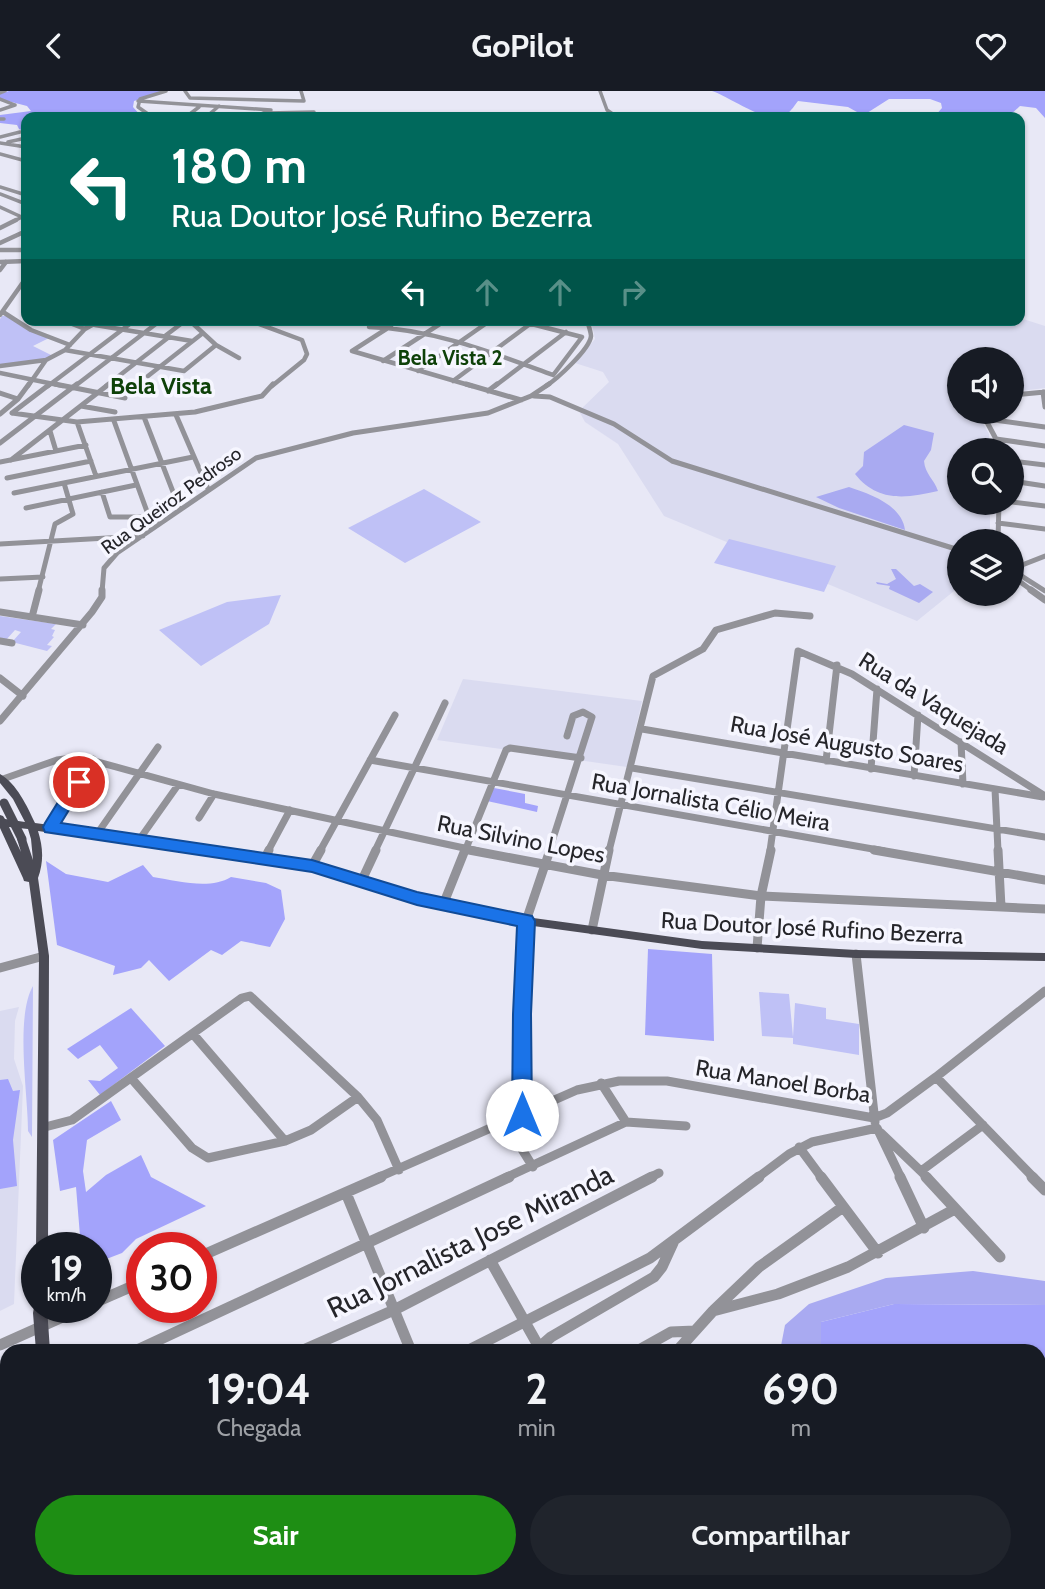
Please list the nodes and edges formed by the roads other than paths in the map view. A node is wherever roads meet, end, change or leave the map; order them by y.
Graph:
1 (166, 91) edge
2 (185, 91) edge
3 (209, 91) edge
4 (232, 91) edge
5 (254, 91) edge
6 (278, 91) edge
7 (301, 91) edge
8 (600, 91) edge
9 (0, 99) edge
10 (211, 99) junction
11 (234, 100) junction
12 (258, 100) junction
13 (138, 101) junction
14 (282, 101) junction
15 (223, 102) dead end
16 (159, 104) junction
17 (199, 107) junction
18 (218, 107) junction
19 (239, 108) junction
20 (0, 110) edge
21 (142, 110) junction
22 (145, 112) edge
23 (192, 112) edge
24 (212, 112) edge
25 (234, 112) edge
26 (267, 112) edge
27 (610, 112) edge
28 (20, 132) dead end
29 (0, 139) edge
30 (21, 139) edge
31 (8, 142) junction
32 (21, 145) edge
33 (14, 146) junction
34 (0, 154) edge
35 (21, 156) edge
36 (16, 158) junction
37 (21, 160) edge
38 (0, 187) edge
39 (21, 193) edge
40 (0, 194) edge
41 (21, 202) edge
42 (0, 208) edge
43 (21, 216) edge
44 (21, 220) edge
45 (0, 221) edge
46 (9, 224) junction
47 (0, 228) edge
48 (21, 233) edge
49 (0, 243) edge
50 (21, 249) edge
51 (0, 250) edge
52 (21, 261) edge
53 (3, 262) edge
54 (0, 270) edge
55 (21, 286) edge
56 (21, 290) edge
57 (18, 291) junction
58 (21, 293) edge
59 (0, 299) edge
60 (12, 299) junction
61 (1, 314) edge
62 (21, 325) edge
63 (24, 326) edge
64 (77, 326) edge
65 (92, 326) edge
66 (102, 326) edge
67 (127, 326) edge
68 (154, 326) edge
69 (181, 326) edge
70 (195, 326) edge
71 (262, 326) edge
72 (391, 326) junction
73 (437, 326) edge
74 (482, 326) edge
75 (527, 326) edge
76 (539, 326) edge
77 (588, 326) edge
78 (369, 327) dead end
79 (85, 329) junction
80 (123, 329) junction
81 (566, 332) junction
82 (146, 333) junction
83 (203, 333) junction
84 (424, 334) junction
85 (167, 337) junction
86 (192, 341) junction
87 (457, 343) junction
88 (216, 345) junction
89 (68, 347) junction
90 (490, 353) junction
91 (90, 354) junction
92 (112, 358) junction
93 (239, 358) dead end
94 (46, 361) junction
95 (383, 361) junction
96 (136, 363) junction
97 (524, 365) junction
98 (0, 366) edge
99 (160, 367) junction
100 (418, 371) junction
101 (0, 373) edge
102 (149, 376) dead end
103 (556, 376) junction
104 (113, 380) junction
105 (32, 381) junction
106 (453, 381) junction
107 (50, 384) junction
108 (134, 384) dead end
109 (546, 387) junction
110 (74, 388) junction
111 (488, 391) junction
112 (1044, 392) edge
113 (0, 393) edge
114 (97, 393) junction
115 (1024, 394) edge
116 (531, 396) junction
117 (125, 398) dead end
118 (18, 399) junction
119 (519, 400) junction
120 (81, 406) junction
121 (1045, 407) edge
122 (116, 412) dead end
123 (0, 414) edge
124 (176, 415) junction
125 (34, 417) junction
126 (144, 417) junction
127 (114, 421) junction
128 (61, 422) junction
129 (77, 422) junction
130 (1023, 424) edge
131 (1045, 427) edge
132 (50, 431) junction
133 (0, 443) edge
134 (1024, 443) edge
135 (86, 446) junction
136 (1045, 446) edge
137 (56, 451) junction
138 (193, 457) junction
139 (10, 460) junction
140 (91, 461) junction
141 (1024, 462) edge
142 (1, 463) edge
143 (162, 463) junction
144 (1045, 465) edge
145 (130, 470) junction
146 (96, 477) junction
147 (7, 478) dead end
148 (1024, 482) edge
149 (64, 483) junction
150 (136, 485) junction
151 (1045, 485) edge
152 (208, 489) junction
153 (102, 492) junction
154 (14, 493) dead end
155 (68, 499) junction
156 (1024, 503) edge
157 (1045, 506) edge
158 (26, 507) dead end
159 (180, 510) junction
160 (998, 515) edge
161 (149, 517) junction
162 (162, 522) junction
163 (998, 523) junction
164 (998, 529) edge
165 (1045, 530) edge
166 (143, 535) junction
167 (52, 540) junction
168 (0, 544) edge
169 (947, 544) edge
170 (947, 544) edge
171 (1045, 556) edge
172 (1024, 564) edge
173 (43, 577) junction
174 (1024, 577) edge
175 (0, 579) edge
176 (1024, 585) edge
177 (1045, 591) edge
178 (1045, 600) edge
179 (0, 612) edge
180 (810, 616) dead end
181 (32, 617) junction
182 (83, 625) junction
183 (0, 641) edge
184 (12, 643) dead end
185 (837, 665) junction
186 (0, 678) edge
187 (877, 689) junction
188 (23, 696) junction
189 (445, 703) dead end
190 (395, 715) dead end
191 (918, 715) junction
192 (0, 721) edge
193 (642, 730) junction
194 (567, 736) dead end
195 (961, 742) junction
196 (158, 747) dead end
197 (784, 753) junction
198 (581, 758) junction
199 (93, 759) junction
200 (370, 760) junction
201 (826, 761) junction
202 (417, 768) junction
203 (632, 768) junction
204 (870, 769) junction
205 (138, 774) junction
206 (914, 776) junction
207 (1, 778) edge
208 (491, 782) junction
209 (963, 783) junction
210 (178, 785) junction
211 (995, 789) junction
212 (779, 791) junction
213 (214, 794) junction
214 (569, 796) junction
215 (1045, 797) edge
216 (2, 800) edge
217 (621, 806) junction
218 (290, 810) junction
219 (199, 818) dead end
220 (339, 820) junction
221 (1, 821) edge
222 (29, 825) junction
223 (51, 827) junction
224 (996, 829) junction
225 (386, 832) junction
226 (774, 833) junction
227 (97, 834) junction
228 (1045, 837) edge
229 (139, 839) junction
230 (465, 849) junction
231 (265, 858) junction
232 (546, 863) junction
233 (312, 866) junction
234 (999, 872) junction
235 (602, 875) junction
236 (362, 880) junction
237 (1045, 880) edge
238 (34, 884) junction
239 (761, 896) junction
240 (443, 905) junction
241 (1001, 907) junction
242 (1045, 909) edge
243 (526, 921) junction
244 (592, 930) junction
245 (757, 949) junction
246 (856, 954) junction
247 (44, 956) junction
248 (1045, 957) edge
249 (0, 968) edge
250 (1045, 991) edge
251 (193, 1034) junction
252 (936, 1077) junction
253 (131, 1078) junction
254 (601, 1083) junction
255 (359, 1097) junction
256 (522, 1115) junction
257 (506, 1122) junction
258 (626, 1122) junction
259 (875, 1123) junction
260 (983, 1125) junction
261 (687, 1126) dead end
262 (44, 1127) junction
263 (285, 1142) junction
264 (799, 1147) junction
265 (533, 1167) junction
266 (399, 1170) junction
267 (921, 1171) junction
268 (659, 1173) dead end
269 (1045, 1190) edge
270 (346, 1193) junction
271 (843, 1207) junction
272 (956, 1209) junction
273 (924, 1228) junction
274 (42, 1232) edge
275 (368, 1242) junction
276 (673, 1243) junction
277 (217, 1249) edge
278 (878, 1253) junction
279 (1000, 1257) dead end
280 (490, 1260) junction
281 (394, 1310) junction
282 (713, 1311) junction
283 (524, 1322) junction
284 (39, 1323) edge
285 (50, 1323) edge
286 (39, 1328) junction
287 (695, 1331) junction
288 (2, 1344) edge
289 (37, 1344) edge
290 (43, 1344) edge
291 (150, 1344) edge
292 (317, 1344) edge
293 (408, 1344) edge
294 (481, 1344) edge
295 (535, 1344) edge
296 (545, 1344) edge
297 (648, 1344) edge
298 (683, 1344) edge

1 - 13 street
2 - 10 street
3 - 10 street
4 - 11 street
5 - 12 street
6 - 14 street
7 - 14 street
8 - 27 street
9 - 20 street
10 - 11 street
11 - 12 street
12 - 14 street
13 - 16 street
13 - 21 street
15 - 18 street
16 - 17 street
16 - 21 street
17 - 18 street
17 - 23 street
18 - 19 street
18 - 24 street
19 - 25 street
19 - 26 street
21 - 22 street
28 - 29 street
29 - 31 street
29 - 33 street
30 - 31 street
31 - 33 street
32 - 33 street
34 - 36 street
35 - 36 street
36 - 37 street
38 - 39 street
40 - 41 street
42 - 43 street
44 - 46 street
45 - 46 street
46 - 47 street
48 - 49 street
50 - 51 street
52 - 53 street
53 - 54 street
55 - 57 street
56 - 57 street
57 - 58 street
57 - 60 street
59 - 60 street
60 - 61 street
61 - 62 street
63 - 89 street
64 - 79 street
65 - 79 street
66 - 80 street
67 - 80 street
68 - 82 street
69 - 85 street
70 - 83 street
71 - 124 street
72 - 78 street
72 - 84 street
72 - 95 street
73 - 84 street
74 - 87 street
75 - 90 street
76 - 81 street
77 - 103 street
79 - 89 street
80 - 82 street
80 - 91 street
81 - 97 street
81 - 103 street
82 - 85 street
82 - 92 street
83 - 86 street
83 - 88 street
84 - 87 street
84 - 95 street
85 - 86 street
85 - 96 street
86 - 99 street
87 - 90 street
87 - 100 street
88 - 93 street
88 - 99 street
89 - 91 street
89 - 94 street
90 - 97 street
90 - 106 street
91 - 92 street
91 - 107 street
92 - 96 street
92 - 110 street
94 - 98 street
94 - 105 street
95 - 100 street
96 - 99 street
96 - 104 street
97 - 103 street
97 - 111 street
99 - 102 street
100 - 106 street
101 - 105 street
103 - 109 street, Rua Queiroz Pedroso
103 - 119 street
104 - 108 street
104 - 114 street
105 - 107 street
105 - 118 street
106 - 111 street
107 - 110 street
107 - 125 street
109 - 116 street, Rua Queiroz Pedroso
109 - 169 street
110 - 114 street
110 - 125 street
111 - 119 street
112 - 115 street
112 - 121 street
113 - 118 street
114 - 117 street
114 - 120 street
116 - 119 street, Rua Queiroz Pedroso
116 - 170 street
118 - 123 street
119 - 152 street, Rua Queiroz Pedroso
120 - 122 street
120 - 128 street
124 - 126 street
124 - 138 street
125 - 128 street
125 - 133 street
126 - 127 street
126 - 143 street
127 - 129 street
127 - 145 street
128 - 129 street
128 - 132 street
129 - 135 street
130 - 131 street
132 - 137 street
132 - 139 street
134 - 136 street
135 - 137 street
135 - 140 street
137 - 139 street
138 - 143 street
138 - 152 street
139 - 142 street
140 - 146 street
140 - 147 street
141 - 144 street
143 - 145 street
143 - 159 street
145 - 146 street
145 - 150 street
146 - 149 street
148 - 151 street
149 - 154 street
149 - 155 street
150 - 153 street
150 - 161 street
152 - 159 street, Rua Queiroz Pedroso
153 - 155 street
153 - 161 street
155 - 158 street
155 - 167 street
156 - 157 street
159 - 162 street, Rua Queiroz Pedroso
160 - 163 street
161 - 162 street
162 - 166 street, Rua Queiroz Pedroso
163 - 164 street
163 - 165 street
166 - 167 street
166 - 182 street, Rua Queiroz Pedroso
167 - 168 street
167 - 173 street
171 - 172 street
173 - 175 street
173 - 181 street
174 - 177 street
176 - 178 street
179 - 181 street
180 - 193 street
181 - 182 street
182 - 188 street, Rua Queiroz Pedroso
183 - 184 street
185 - 187 street, Rua da Vaquejada
185 - 197 street, Rua da Vaquejada
185 - 201 street
186 - 188 street
187 - 191 street, Rua da Vaquejada
187 - 204 street
188 - 192 street, Rua Queiroz Pedroso
189 - 202 street
190 - 200 street
191 - 195 street, Rua da Vaquejada
191 - 206 street
193 - 197 street, Rua José Augusto Soares
193 - 203 street
194 - 198 street
195 - 209 street
195 - 215 street, Rua da Vaquejada
196 - 205 street
197 - 201 street, Rua José Augusto Soares
197 - 212 street
198 - 208 street
198 - 214 street
199 - 205 street, Rua Silvino Lopes
199 - 207 street, Rua Silvino Lopes
199 - 223 street
200 - 202 street, Rua Jornalista Célio Meira
200 - 220 street
201 - 204 street, Rua José Augusto Soares
202 - 208 street, Rua Jornalista Célio Meira
202 - 225 street
203 - 212 street
203 - 217 street
204 - 206 street, Rua José Augusto Soares
205 - 210 street, Rua Silvino Lopes
205 - 227 street
206 - 209 street, Rua José Augusto Soares
207 - 222 main road
208 - 214 street, Rua Jornalista Célio Meira
208 - 230 street
209 - 211 street, Rua José Augusto Soares
210 - 213 street, Rua Silvino Lopes
210 - 229 street
211 - 215 street, Rua José Augusto Soares
211 - 224 street
212 - 224 street
212 - 226 street
213 - 218 street, Rua Silvino Lopes
213 - 219 street
214 - 217 street, Rua Jornalista Célio Meira
214 - 232 street
216 - 238 main road, bridge
217 - 226 street, Rua Jornalista Célio Meira
217 - 235 street
218 - 220 street, Rua Silvino Lopes
218 - 231 street
220 - 225 street, Rua Silvino Lopes
220 - 233 street
221 - 222 main road, Rua Doutor José Rufino Bezerra
221 - 238 main road
222 - 223 main road, Rua Doutor José Rufino Bezerra
222 - 238 main road
223 - 227 main road, Rua Doutor José Rufino Bezerra
224 - 228 street
224 - 234 street
225 - 230 street, Rua Silvino Lopes
225 - 236 street
226 - 234 street, Rua Jornalista Célio Meira
226 - 239 street
227 - 229 main road, Rua Doutor José Rufino Bezerra
229 - 231 main road, Rua Doutor José Rufino Bezerra
230 - 232 street, Rua Silvino Lopes
230 - 240 street
231 - 233 main road, Rua Doutor José Rufino Bezerra
232 - 235 street, Rua Silvino Lopes
232 - 243 street
233 - 236 main road, Rua Doutor José Rufino Bezerra
234 - 237 street, Rua Jornalista Célio Meira
234 - 241 street
235 - 239 street, Rua Silvino Lopes
235 - 244 street
236 - 240 main road, Rua Doutor José Rufino Bezerra
238 - 247 main road
239 - 241 street, Rua Silvino Lopes
239 - 245 street
240 - 243 main road, Rua Doutor José Rufino Bezerra
241 - 242 street, Rua Silvino Lopes
243 - 244 main road, Rua Doutor José Rufino Bezerra
243 - 256 street
244 - 245 main road, Rua Doutor José Rufino Bezerra
245 - 246 main road, Rua Doutor José Rufino Bezerra
246 - 248 main road, Rua Doutor José Rufino Bezerra
246 - 259 street
247 - 249 street
247 - 262 main road
250 - 252 street, Rua Manoel Borba
251 - 253 street
251 - 255 street
251 - 263 street
252 - 259 street, Rua Manoel Borba
252 - 260 street
253 - 262 street
253 - 263 street
254 - 256 street, Rua Manoel Borba
254 - 258 street
254 - 259 street, Rua Manoel Borba
255 - 263 street
255 - 266 street
256 - 257 street, Rua Manoel Borba
257 - 265 street
257 - 266 street, Rua Manoel Borba
258 - 261 street
258 - 265 street
259 - 264 street
259 - 267 street
259 - 273 street
260 - 267 street
260 - 269 street
262 - 274 main road
264 - 271 street
264 - 276 street
265 - 275 street
266 - 270 street, Rua Manoel Borba
267 - 272 street
268 - 280 street, Rua Jornalista Jose Miranda
270 - 275 street
270 - 277 street, Rua Manoel Borba
271 - 278 street
271 - 282 street
272 - 273 street
272 - 279 street
273 - 278 street
275 - 281 street
275 - 291 street
276 - 283 street
276 - 296 street
278 - 282 street
280 - 281 street, Rua Jornalista Jose Miranda
280 - 283 street
281 - 292 street, Rua Jornalista Jose Miranda
281 - 293 street
282 - 287 street
283 - 294 street
283 - 295 street
284 - 286 main road
285 - 286 street
286 - 288 street
286 - 289 main road
286 - 290 main road
287 - 297 street
287 - 298 street

